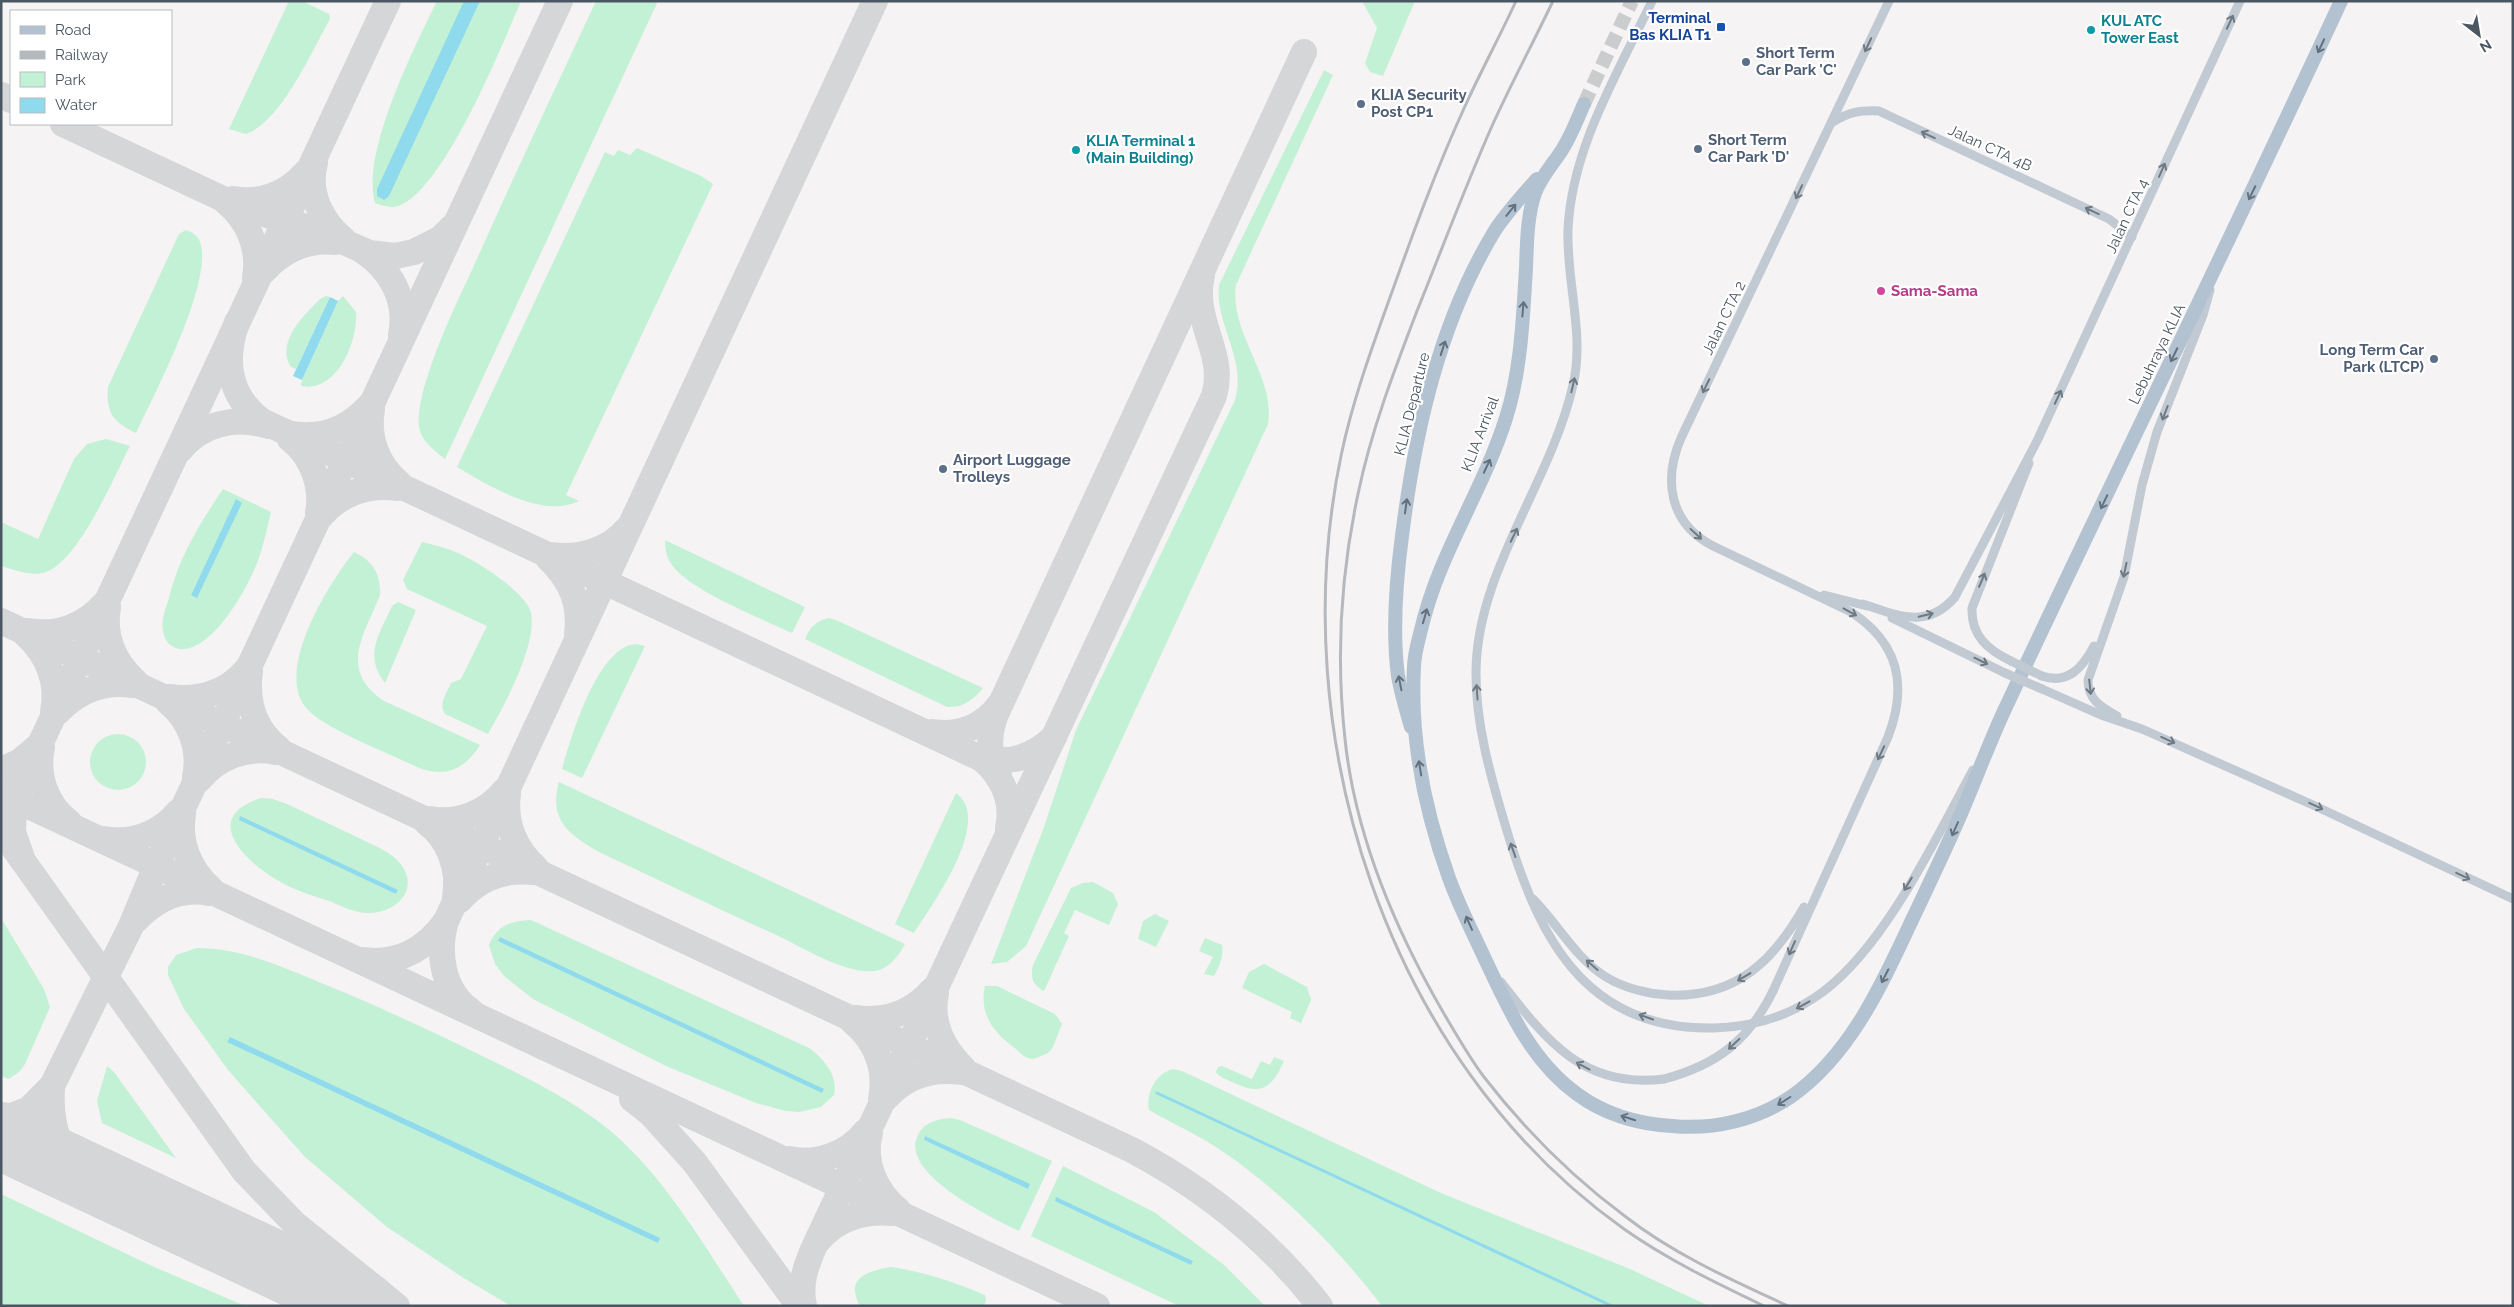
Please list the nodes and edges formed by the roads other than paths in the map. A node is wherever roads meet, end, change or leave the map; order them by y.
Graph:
1 (1652, 1) edge
2 (1889, 1) edge
3 (2240, 1) edge
4 (2341, 1) edge
5 (1582, 103) joint
6 (1832, 122) junction
7 (2132, 237) junction
8 (2216, 268) junction
9 (2037, 441) junction
10 (1806, 591) junction
11 (1862, 604) junction
12 (2106, 623) junction
13 (2000, 719) junction
14 (2142, 729) junction
15 (1417, 747) junction
16 (1826, 870) junction
17 (1530, 895) junction
18 (2513, 899) edge
19 (1489, 967) junction

17 -> 1 street
2 -> 6 street, Jalan CTA 2
7 -> 3 street, Jalan CTA 4
4 -> 8 main road, Lebuhraya KLIA
15 -> 5 main road, KLIA Arrival
15 -> 5 main road, KLIA Departure
7 -> 6 street, Jalan CTA 4B
6 -> 10 street, Jalan CTA 2
9 -> 7 street, Jalan CTA 4
8 -> 12 street
8 -> 13 main road, Lebuhraya KLIA
11 -> 9 street
12 -> 9 street, bridge
10 - 11 street
10 -> 16 street
11 -> 14 street, bridge
12 -> 14 street
13 -> 17 street
13 -> 19 main road, Lebuhraya KLIA
14 -> 18 street
19 -> 15 main road, Lebuhraya KLIA
16 -> 17 street
16 -> 19 street, bridge

